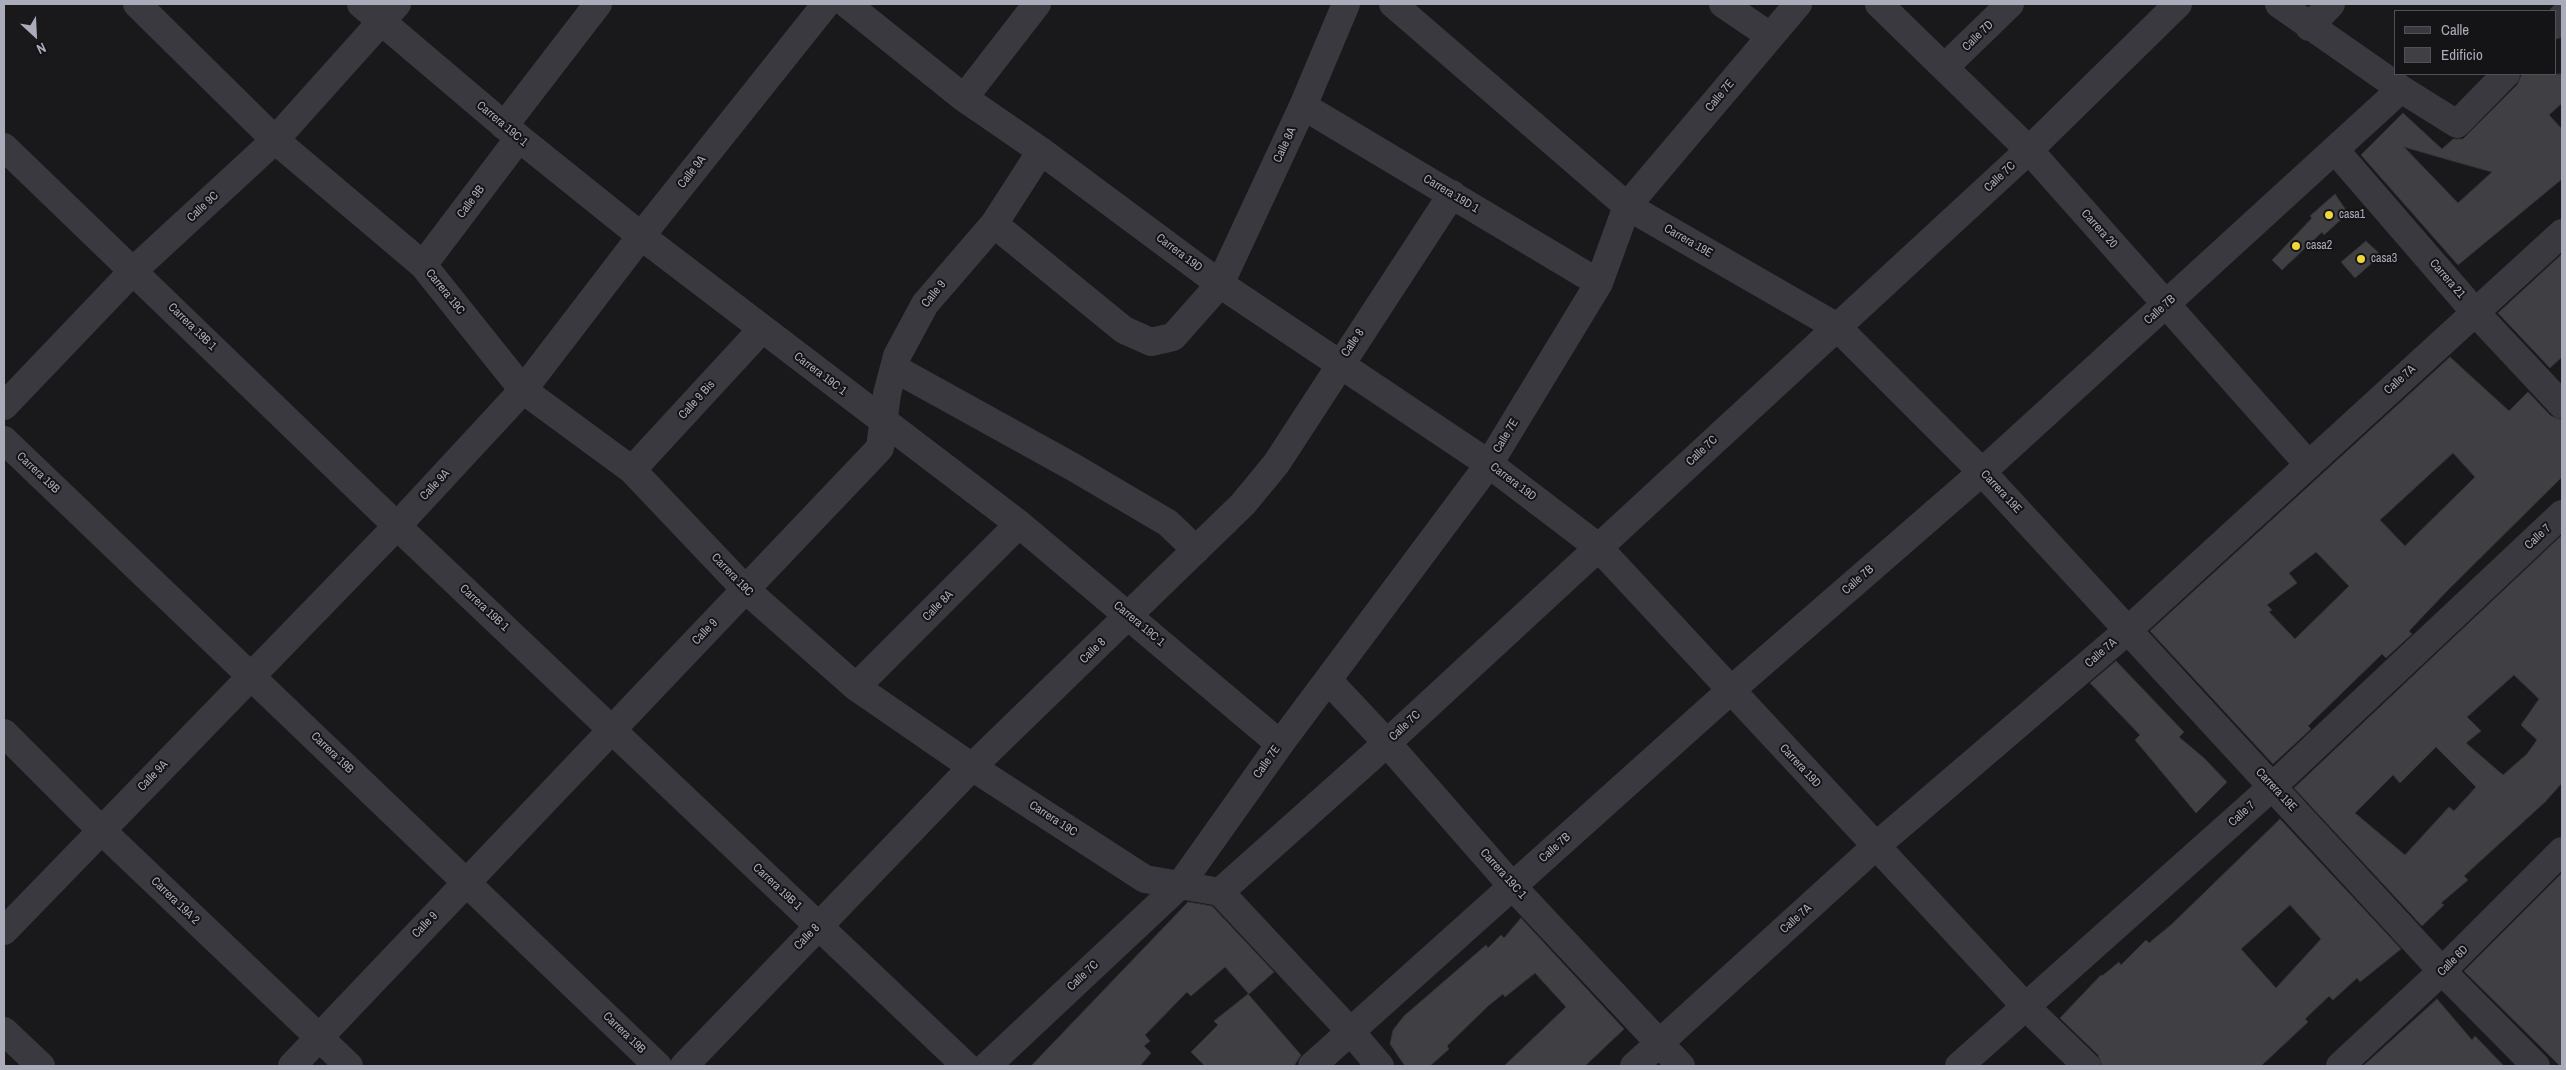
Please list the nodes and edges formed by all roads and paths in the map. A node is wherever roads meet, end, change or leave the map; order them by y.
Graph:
1 (137, 4) edge
2 (361, 4) edge
3 (598, 4) edge
4 (826, 4) edge
5 (847, 4) edge
6 (1037, 4) edge
7 (1346, 4) edge
8 (1393, 4) edge
9 (1723, 4) edge
10 (1798, 4) edge
11 (1879, 4) edge
12 (2010, 4) edge
13 (2178, 4) edge
14 (2279, 4) edge
15 (2331, 4) edge
16 (390, 12) edge
17 (2309, 27) junction
18 (1770, 36) junction
19 (1945, 68) junction
20 (2505, 75) edge
21 (2401, 90) junction
22 (964, 98) junction
23 (1303, 106) junction
24 (512, 132) junction
25 (275, 140) junction
26 (4, 147) edge
27 (2029, 150) junction
28 (2335, 150) junction
29 (1041, 151) junction
30 (1452, 194) junction
31 (1627, 206) junction
32 (994, 224) junction
33 (2562, 233) edge
34 (642, 236) junction
35 (423, 265) junction
36 (134, 270) junction
37 (1599, 283) junction
38 (1220, 284) junction
39 (2166, 305) junction
40 (2475, 312) junction
41 (1837, 327) junction
42 (762, 329) junction
43 (1339, 364) junction
44 (894, 368) junction
45 (523, 390) junction
46 (2562, 405) edge
47 (4, 406) edge
48 (882, 422) junction
49 (4, 440) edge
50 (1489, 464) junction
51 (2308, 464) junction
52 (632, 470) junction
53 (1982, 472) junction
54 (2562, 514) edge
55 (1019, 524) junction
56 (397, 526) junction
57 (1598, 547) junction
58 (1196, 550) junction
59 (746, 590) junction
60 (1130, 616) junction
61 (2128, 631) junction
62 (251, 675) junction
63 (1328, 680) junction
64 (856, 687) junction
65 (1730, 691) junction
66 (612, 730) junction
67 (4, 733) edge
68 (1387, 743) junction
69 (1280, 744) junction
70 (972, 767) junction
71 (2273, 786) junction
72 (101, 830) junction
73 (1876, 846) junction
74 (2562, 852) edge
75 (466, 882) junction
76 (1180, 885) junction
77 (1513, 887) junction
78 (1220, 892) junction
79 (819, 926) junction
80 (4, 931) edge
81 (2442, 971) junction
82 (2026, 1007) junction
83 (4, 1031) edge
84 (1352, 1032) junction
85 (318, 1036) junction
86 (1659, 1042) junction
87 (42, 1066) edge
88 (292, 1066) edge
89 (349, 1066) edge
90 (658, 1066) edge
91 (684, 1066) edge
92 (966, 1066) edge
93 (987, 1066) edge
94 (1312, 1066) edge
95 (1380, 1066) edge
96 (1634, 1066) edge
97 (1681, 1066) edge
98 (1959, 1066) edge
99 (2087, 1066) edge
100 (2340, 1066) edge
101 (2536, 1066) edge

1 - 25 street, Carrera 19C
2 - 16 street, Carrera 19C 1
3 - 24 street, Calle 9B
4 - 34 street, Calle 9A
5 - 22 street, Carrera 19D
6 - 22 street
7 - 23 street, Calle 8A
8 - 31 street, Carrera 19E
9 - 18 street
10 - 18 street, Calle 7E
11 - 19 street, Carrera 20
12 - 19 street, Calle 7D
13 - 27 street, Calle 7C
14 - 17 street
15 - 17 street
16 - 24 street, Carrera 19C 1
16 - 25 street, Calle 9C
17 - 21 street
18 - 31 street, Calle 7E
19 - 27 street, Carrera 20
20 - 21 street
21 - 28 street, Calle 7B
22 - 29 street, Carrera 19D
23 - 30 street, Carrera 19D 1
23 - 38 street, Calle 8A
24 - 34 street, Carrera 19C 1
24 - 35 street, Calle 9B
25 - 35 street, Carrera 19C
25 - 36 street, Calle 9C
26 - 36 street, Carrera 19B 1
27 - 39 street, Carrera 20
27 - 41 street, Calle 7C
28 - 39 street, Calle 7B
28 - 40 street, Carrera 21
29 - 32 street, Calle 9
29 - 38 street, Carrera 19D
30 - 37 street, Carrera 19D 1
30 - 43 street, Calle 8
31 - 37 street, Calle 7E
31 - 41 street, Carrera 19E
32 - 38 street, Calle 8A
32 - 44 street, Calle 9
33 - 40 street, Calle 7A
34 - 42 street, Carrera 19C 1
34 - 45 street, Calle 9A
35 - 45 street, Carrera 19C
36 - 47 street, Calle 9C
36 - 56 street, Carrera 19B 1
37 - 50 street, Calle 7E
38 - 43 street, Carrera 19D
39 - 51 street, Carrera 20
39 - 53 street, Calle 7B
40 - 46 street, Carrera 21
40 - 51 street, Calle 7A
41 - 53 street, Carrera 19E
41 - 57 street, Calle 7C
42 - 48 street, Carrera 19C 1
42 - 52 street, Calle 9 Bis
43 - 50 street, Carrera 19D
43 - 58 street, Calle 8
44 - 48 street, Calle 9
44 - 58 street
45 - 52 street, Carrera 19C
45 - 56 street, Calle 9A
48 - 55 street, Carrera 19C 1
48 - 59 street, Calle 9
49 - 62 street, Carrera 19B
50 - 57 street, Carrera 19D
50 - 63 street, Calle 7E
51 - 61 street, Calle 7A
52 - 59 street, Carrera 19C
53 - 61 street, Carrera 19E
53 - 65 street, Calle 7B
54 - 71 street, Calle 7
55 - 60 street, Carrera 19C 1
55 - 64 street, Calle 8A
56 - 62 street, Calle 9A
56 - 66 street, Carrera 19B 1
57 - 65 street, Carrera 19D
57 - 68 street, Calle 7C
58 - 60 street, Calle 8
59 - 64 street, Carrera 19C
59 - 66 street, Calle 9
60 - 69 street, Carrera 19C 1
60 - 70 street, Calle 8
61 - 71 street, Carrera 19E
61 - 73 street, Calle 7A
62 - 72 street, Calle 9A
62 - 75 street, Carrera 19B
63 - 68 street, Carrera 19C 1
63 - 69 street, Calle 7E
64 - 70 street, Carrera 19C
65 - 73 street, Carrera 19D
65 - 77 street, Calle 7B
66 - 75 street, Calle 9
66 - 79 street, Carrera 19B 1
67 - 72 street, Carrera 19A 2
68 - 77 street, Carrera 19C 1
68 - 78 street, Calle 7C
69 - 76 street, Calle 7E
70 - 76 street, Carrera 19C
70 - 79 street, Calle 8
71 - 81 street, Carrera 19E
71 - 82 street, Calle 7
72 - 80 street, Calle 9A
72 - 85 street, Carrera 19A 2
73 - 82 street, Carrera 19D
73 - 86 street, Calle 7A
74 - 81 street, Calle 6D
75 - 85 street, Calle 9
75 - 90 street, Carrera 19B
76 - 78 street, Carrera 19C
76 - 93 street, Calle 7C
77 - 84 street, Calle 7B
77 - 86 street, Carrera 19C 1
78 - 84 street
79 - 91 street, Calle 8
79 - 92 street, Carrera 19B 1
81 - 100 street, Calle 6D
81 - 101 street, Carrera 19E
82 - 98 street, Calle 7
82 - 99 street, Carrera 19D
83 - 87 street
84 - 94 street, Calle 7B
84 - 95 street
85 - 88 street, Calle 9
85 - 89 street, Carrera 19A 2
86 - 96 street, Calle 7A
86 - 97 street, Carrera 19C 1

